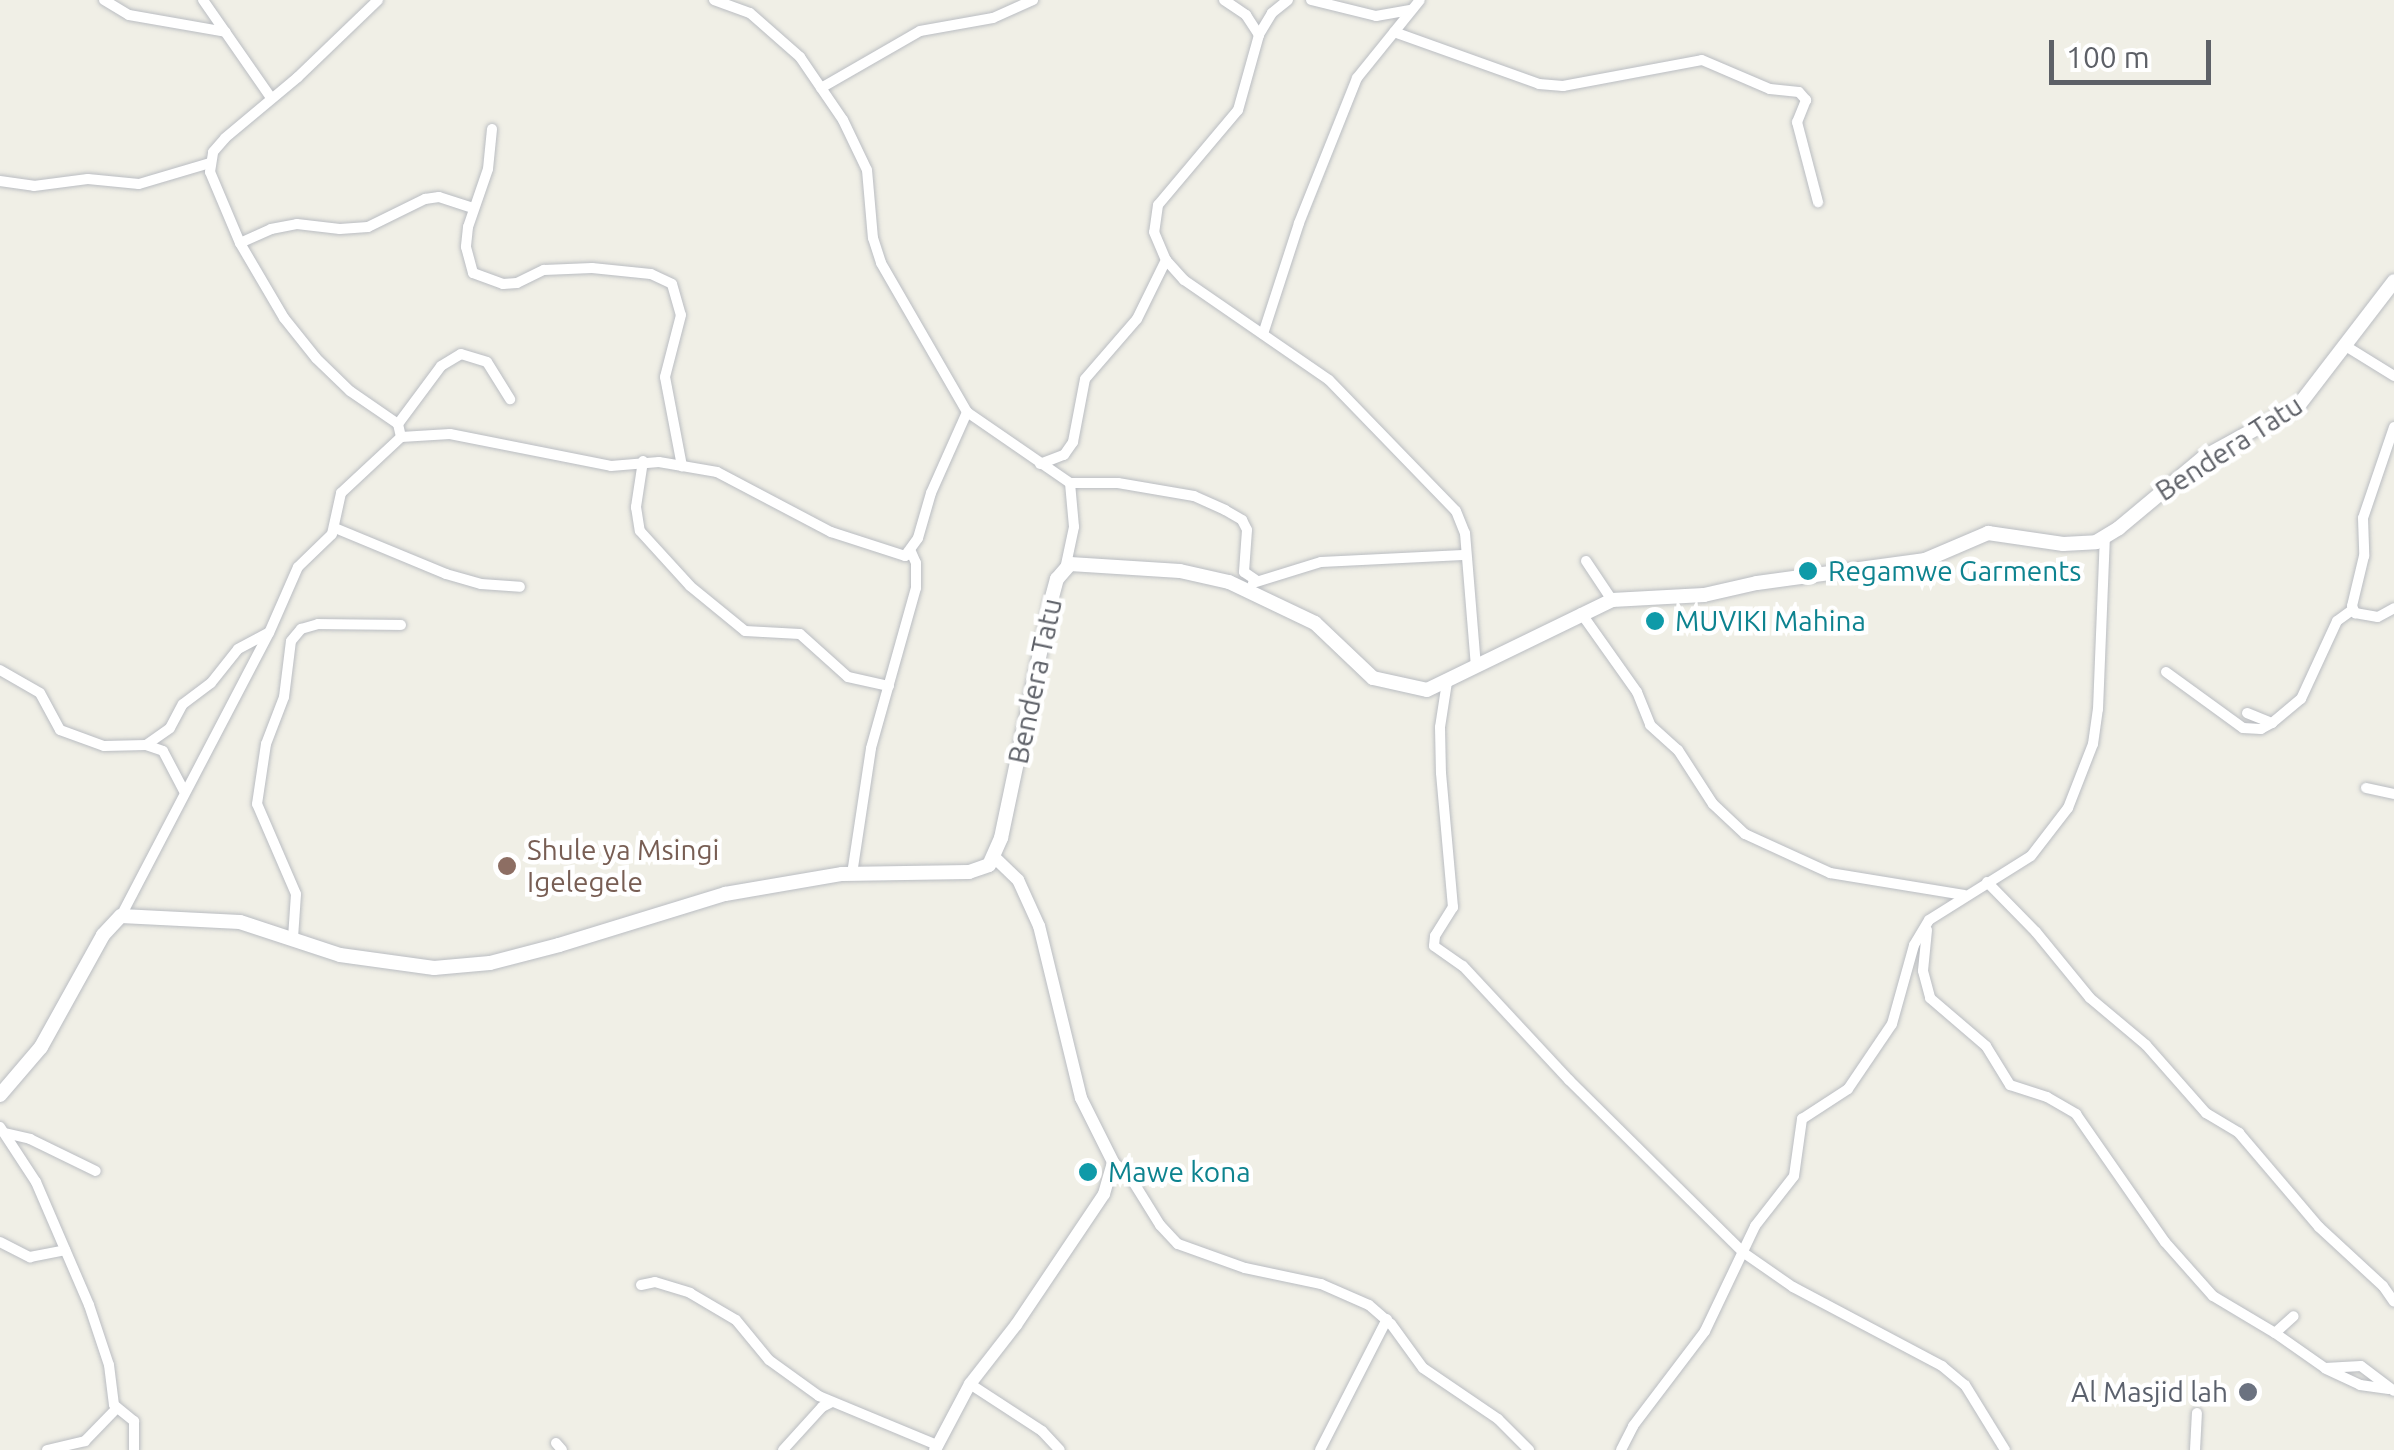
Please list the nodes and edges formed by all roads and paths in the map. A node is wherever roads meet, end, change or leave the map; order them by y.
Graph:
1 (104, 0) edge
2 (203, 0) edge
3 (378, 0) edge
4 (714, 0) edge
5 (1033, 0) edge
6 (1224, 0) edge
7 (1288, 0) edge
8 (1311, 0) edge
9 (1416, 5) edge
10 (226, 32) junction
11 (1394, 32) junction
12 (1259, 35) junction
13 (821, 88) junction
14 (272, 98) junction
15 (492, 129) dead end
16 (210, 163) junction
17 (0, 181) edge
18 (1818, 202) dead end
19 (473, 208) junction
20 (240, 243) junction
21 (1166, 260) junction
22 (2394, 282) edge
23 (1264, 334) junction
24 (2344, 345) junction
25 (2394, 376) edge
26 (510, 400) dead end
27 (966, 412) junction
28 (2394, 428) edge
29 (399, 431) junction
30 (643, 462) junction
31 (1040, 464) junction
32 (682, 466) junction
33 (1070, 482) junction
34 (335, 528) junction
35 (2105, 538) junction
36 (911, 552) junction
37 (1463, 555) junction
38 (1586, 562) dead end
39 (1066, 568) junction
40 (1252, 585) junction
41 (520, 587) dead end
42 (1612, 600) junction
43 (2394, 608) edge
44 (2352, 610) junction
45 (1581, 613) junction
46 (400, 625) dead end
47 (269, 633) junction
48 (1476, 667) junction
49 (0, 670) edge
50 (2166, 672) dead end
51 (1447, 682) junction
52 (889, 686) junction
53 (2247, 713) dead end
54 (2272, 722) junction
55 (146, 745) junction
56 (2366, 788) dead end
57 (184, 791) junction
58 (2394, 794) edge
59 (995, 858) junction
60 (852, 874) junction
61 (1987, 882) junction
62 (1966, 896) junction
63 (121, 916) junction
64 (1929, 920) junction
65 (293, 938) junction
66 (0, 1095) edge
67 (3, 1130) edge
68 (1113, 1162) junction
69 (96, 1171) dead end
70 (0, 1242) edge
71 (65, 1250) junction
72 (1744, 1253) junction
73 (642, 1284) dead end
74 (2394, 1302) edge
75 (2294, 1316) dead end
76 (1386, 1319) junction
77 (2276, 1333) junction
78 (2325, 1368) junction
79 (970, 1384) junction
80 (2391, 1390) edge
81 (832, 1402) junction
82 (116, 1408) junction
83 (2197, 1413) dead end
84 (84, 1446) edge
85 (936, 1448) edge
86 (46, 1450) edge
87 (134, 1450) edge
88 (783, 1450) edge
89 (1060, 1450) edge
90 (1320, 1450) edge
91 (1528, 1450) edge
92 (1621, 1450) edge
93 (2005, 1450) edge
94 (2195, 1450) edge

1 - 10 street
2 - 10 street
3 - 14 street
4 - 13 street
5 - 13 street
6 - 12 street
7 - 12 street
8 - 9 street
9 - 11 street
10 - 14 street
11 - 18 street
11 - 23 street
12 - 21 street
13 - 27 street
14 - 16 street
15 - 19 street
16 - 17 street
16 - 20 street
19 - 20 street
19 - 32 street
20 - 29 street
21 - 23 street
21 - 31 street
22 - 24 main road, Bendera Tatu
23 - 37 street
24 - 25 street
24 - 35 main road, Bendera Tatu
26 - 29 street
27 - 31 street
27 - 36 street
28 - 44 street
29 - 30 street
29 - 34 street
30 - 32 street
30 - 52 street
31 - 33 street
32 - 36 street
33 - 39 street
33 - 40 street
34 - 41 street
34 - 47 street
35 - 42 main road, Bendera Tatu
35 - 61 street
36 - 52 street
37 - 40 street
37 - 48 street
38 - 42 street
39 - 40 main road, Bendera Tatu
39 - 59 main road, Bendera Tatu
40 - 51 main road, Bendera Tatu
42 - 45 main road, Bendera Tatu
43 - 44 street
44 - 54 street
45 - 48 main road, Bendera Tatu
45 - 62 street
46 - 65 street
47 - 55 street
47 - 57 street
48 - 51 main road, Bendera Tatu
49 - 55 street
50 - 54 street
51 - 72 street
52 - 60 street
53 - 54 street
55 - 57 street
56 - 58 street
57 - 63 street
59 - 60 main road
59 - 68 street
60 - 65 main road
61 - 62 street
61 - 74 street
62 - 64 street
63 - 65 main road
63 - 66 main road
64 - 72 street
64 - 77 street
67 - 69 street
67 - 71 street
68 - 76 street
68 - 79 street
70 - 71 street
71 - 82 street
72 - 92 street
72 - 93 street
73 - 81 street
75 - 77 street
76 - 90 street
76 - 91 street
77 - 78 street
78 - 80 street
78 - 80 street
79 - 85 street
79 - 89 street
81 - 85 street
81 - 88 street
82 - 84 street
82 - 87 street
83 - 94 street
84 - 86 street

